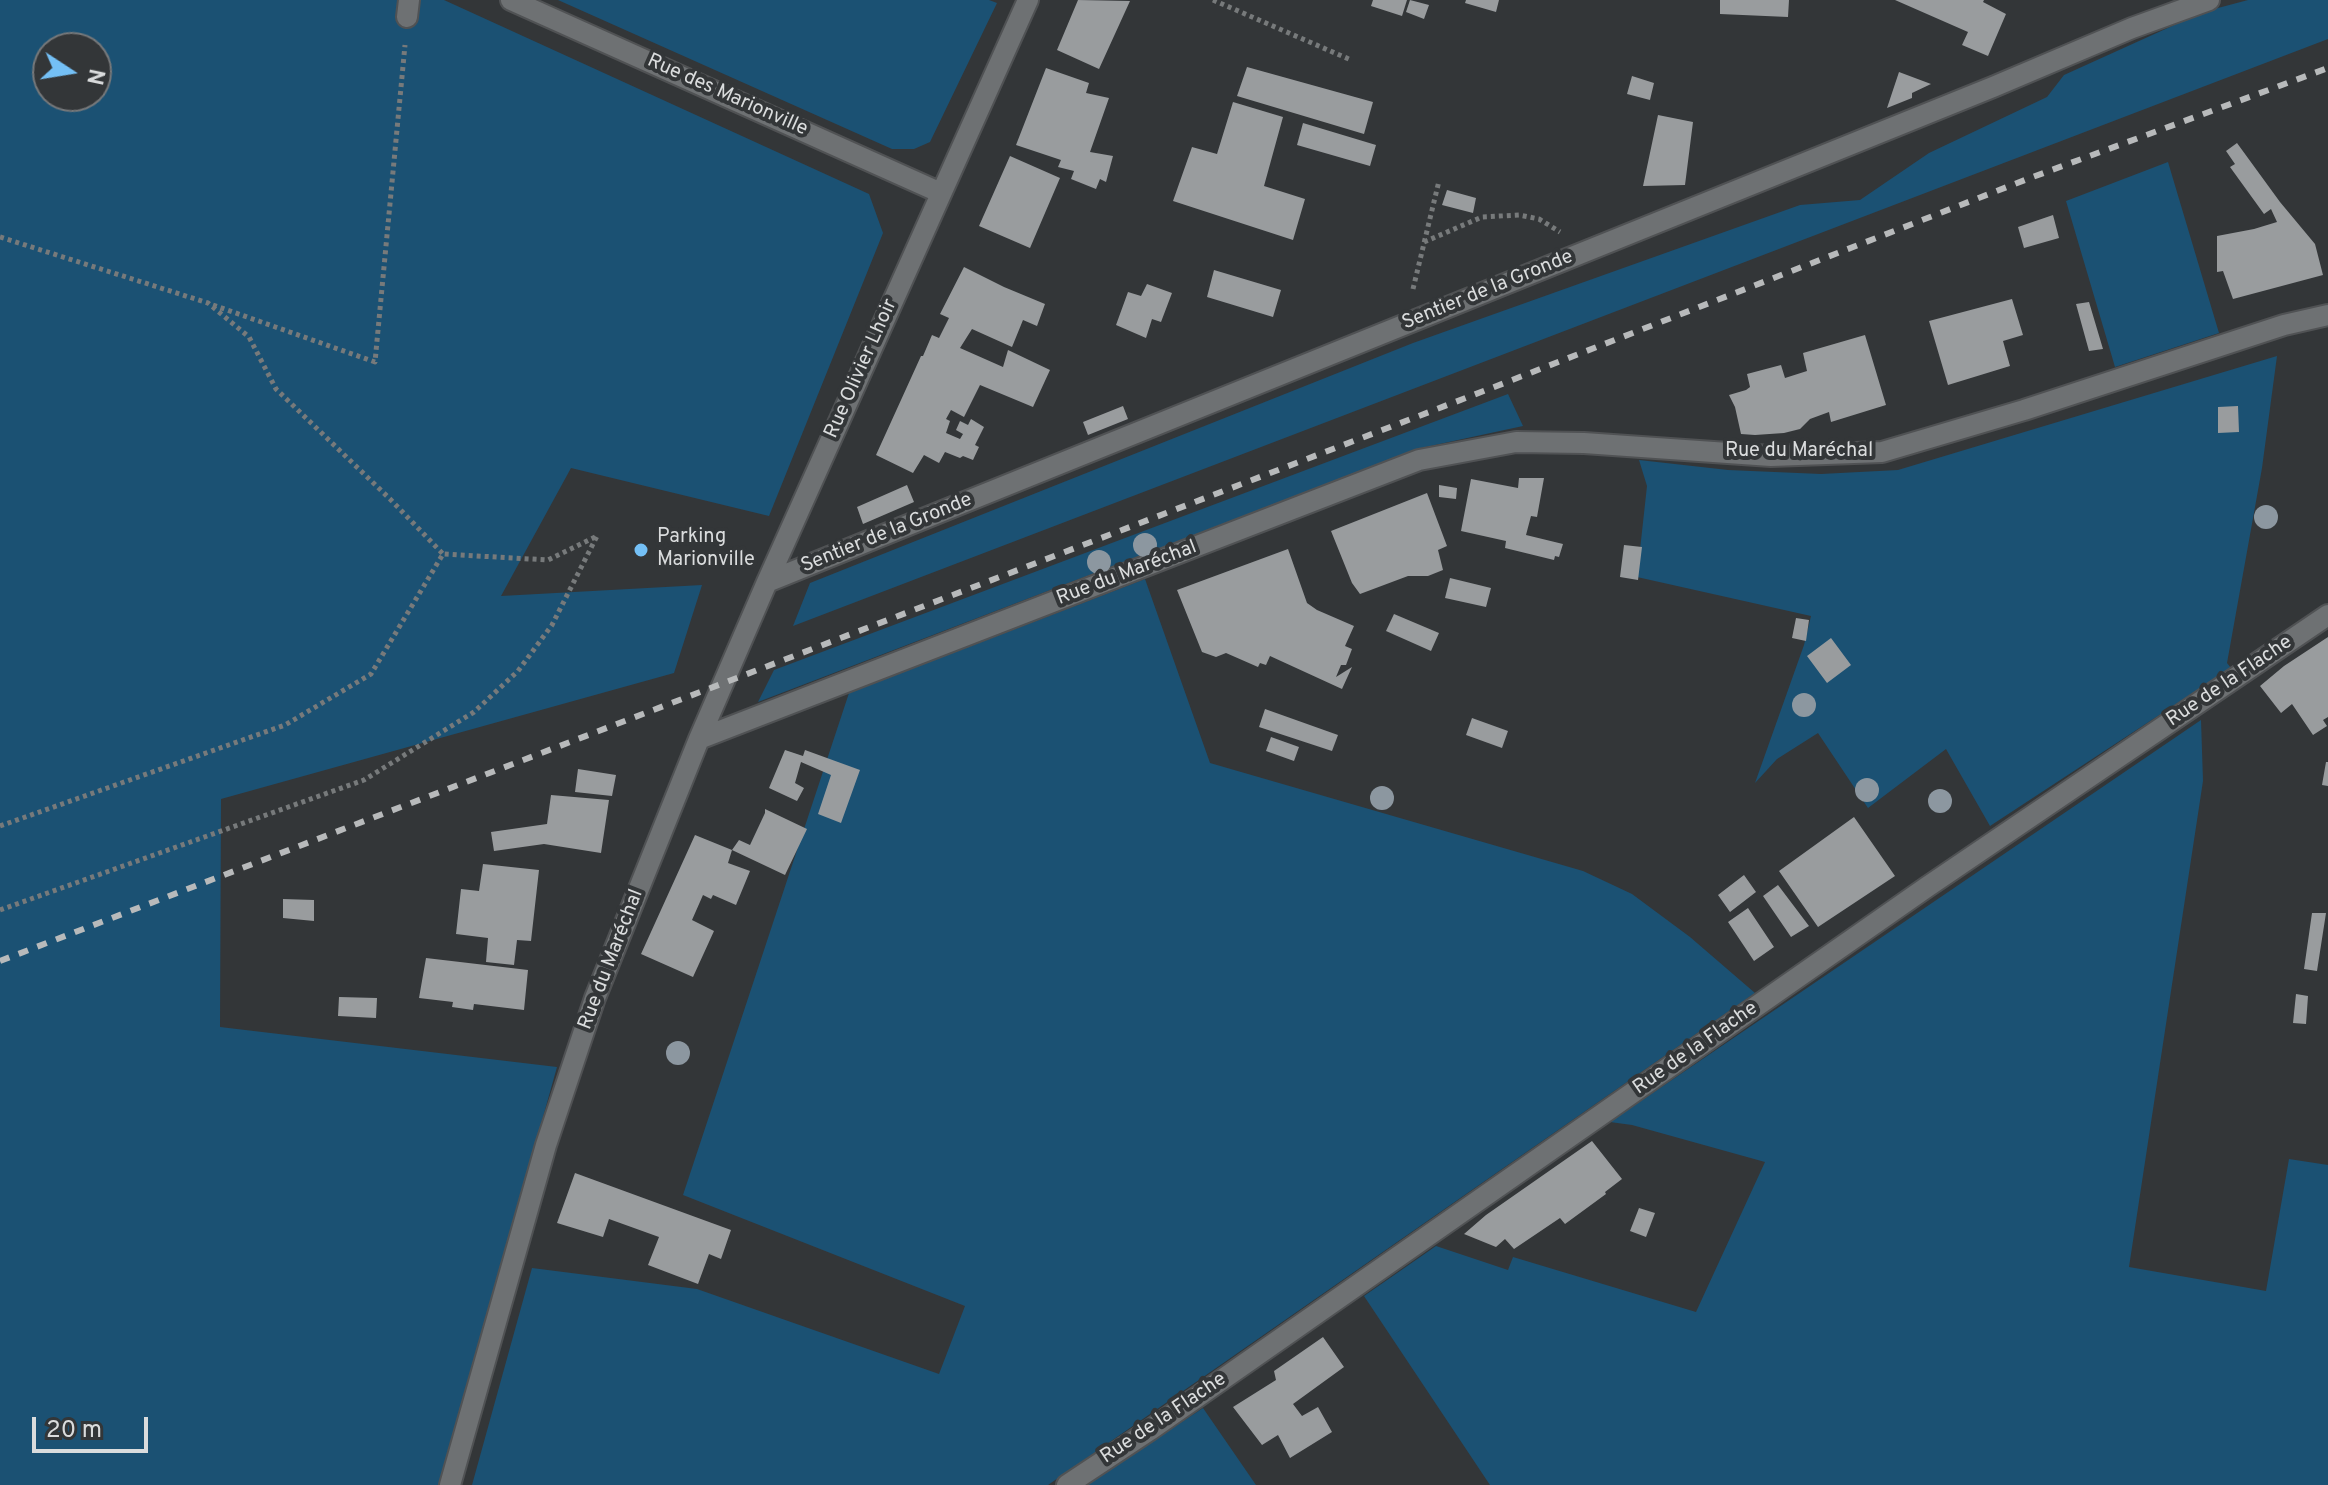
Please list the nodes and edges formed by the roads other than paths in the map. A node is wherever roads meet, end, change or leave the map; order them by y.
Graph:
1 (511, 0) edge
2 (1028, 0) edge
3 (2209, 0) edge
4 (941, 193) junction
5 (2328, 315) edge
6 (767, 582) junction
7 (2328, 615) edge
8 (699, 739) junction
9 (450, 1485) edge
10 (1067, 1485) edge

1 - 4 street, Rue des Marionville
2 - 4 street, Rue Olivier Lhoir
3 - 6 street, Sentier de la Gronde
4 - 6 street, Rue Olivier Lhoir
5 - 8 street, Rue du Maréchal
6 - 8 street, Rue Olivier Lhoir
7 - 10 street, Rue de la Flache
8 - 9 street, Rue du Maréchal

